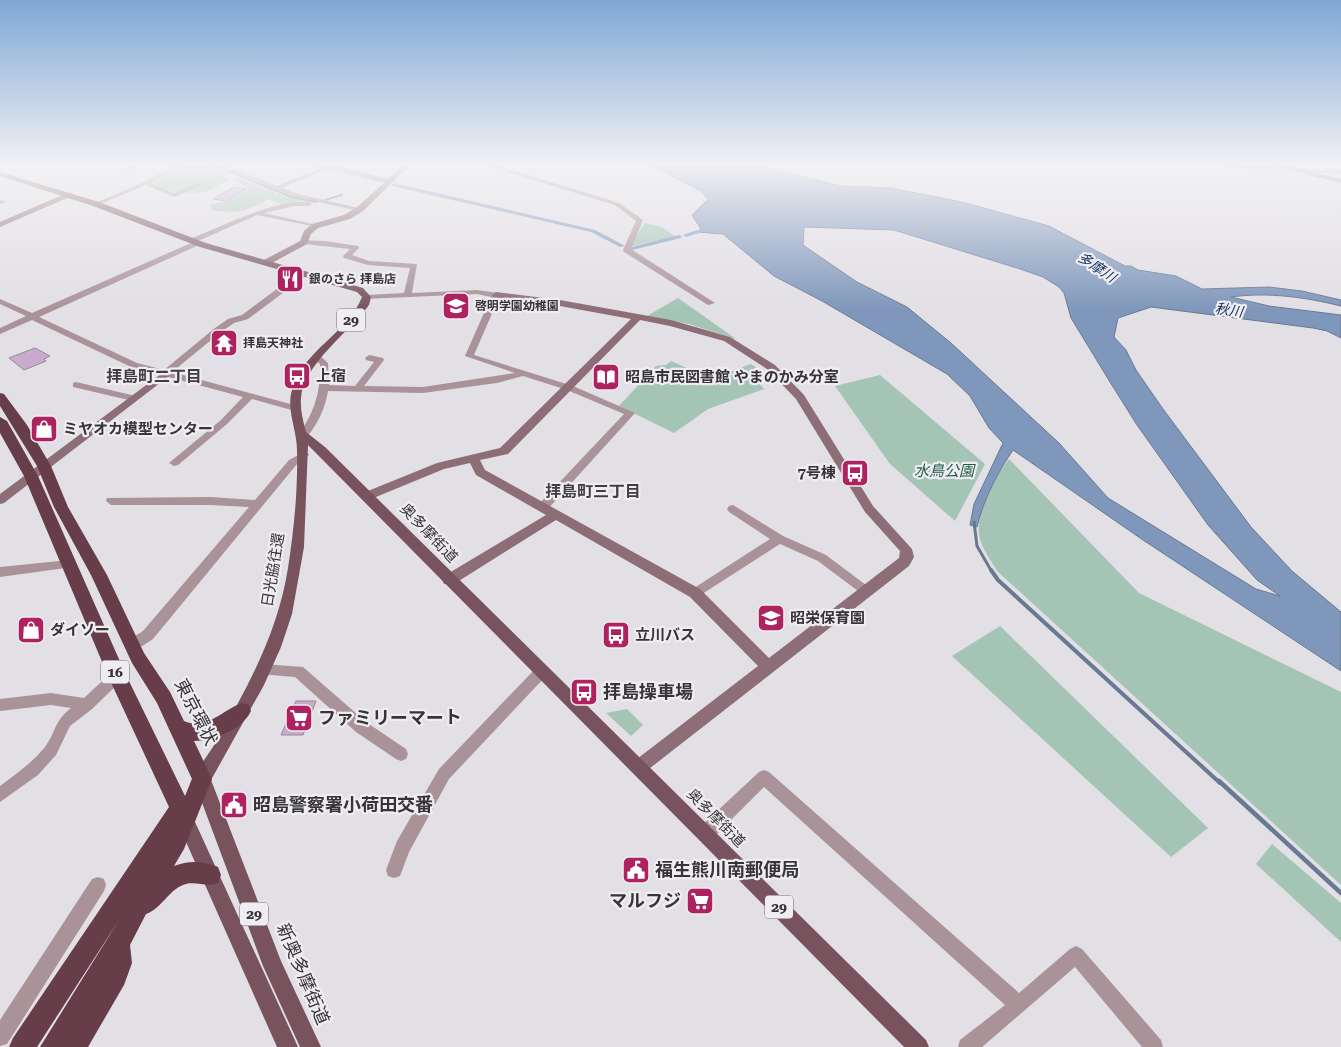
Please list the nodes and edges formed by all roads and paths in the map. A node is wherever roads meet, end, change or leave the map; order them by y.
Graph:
1 (31, 212) edge
2 (116, 212) edge
3 (262, 212) edge
4 (355, 212) edge
5 (628, 212) edge
6 (258, 213) junction
7 (0, 225) edge
8 (315, 226) junction
9 (195, 242) junction
10 (304, 242) junction
11 (267, 262) junction
12 (304, 273) junction
13 (407, 295) junction
14 (496, 295) junction
15 (367, 297) junction
16 (0, 301) edge
17 (711, 303) dead end
18 (35, 317) junction
19 (638, 318) junction
20 (0, 331) edge
21 (316, 357) junction
22 (369, 358) dead end
23 (523, 372) junction
24 (165, 374) junction
25 (76, 385) dead end
26 (324, 388) junction
27 (570, 388) junction
28 (357, 389) junction
29 (250, 396) junction
30 (0, 397) edge
31 (133, 398) junction
32 (295, 408) junction
33 (0, 421) edge
34 (303, 436) junction
35 (304, 455) junction
36 (474, 459) junction
37 (174, 463) dead end
38 (38, 471) junction
39 (367, 496) junction
40 (0, 500) edge
41 (111, 501) dead end
42 (259, 504) junction
43 (542, 508) junction
44 (733, 509) dead end
45 (555, 515) junction
46 (779, 540) junction
47 (69, 564) junction
48 (0, 572) edge
49 (448, 580) junction
50 (695, 592) junction
51 (866, 592) junction
52 (132, 645) junction
53 (767, 666) junction
54 (263, 670) junction
55 (541, 672) junction
56 (117, 676) junction
57 (0, 704) edge
58 (87, 704) junction
59 (242, 712) junction
60 (178, 727) junction
61 (401, 754) dead end
62 (639, 767) junction
63 (202, 779) junction
64 (0, 794) edge
65 (183, 815) junction
66 (705, 834) junction
67 (394, 870) dead end
68 (210, 875) junction
69 (98, 885) dead end
70 (131, 922) junction
71 (118, 943) junction
72 (1019, 1006) junction
73 (0, 1037) edge
74 (22, 1047) edge
75 (53, 1047) edge
76 (74, 1047) edge
77 (288, 1047) edge
78 (311, 1047) edge
79 (919, 1047) edge
80 (967, 1047) edge
81 (1154, 1047) edge

1 - 7 street
2 - 9 main road, 29
3 - 6 street
4 - 8 street
5 - 17 street
6 - 8 street
6 - 9 street
8 - 10 street
9 - 11 main road, 29
9 - 18 street
10 - 11 street
10 - 13 street
11 - 12 main road, 29
12 - 15 main road, 29
12 - 24 street
13 - 14 street
13 - 15 street
14 - 19 street
14 - 23 street
15 - 21 main road, 29
16 - 18 street
18 - 20 street
18 - 24 street
19 - 27 street
19 - 51 street
21 - 26 street
21 - 32 main road, 29
22 - 28 street
23 - 27 street
23 - 28 street
24 - 29 street
24 - 31 street
25 - 31 street
26 - 28 street
26 - 34 street
27 - 36 street
27 - 43 street
29 - 32 street
29 - 37 street
30 - 38 highway, 東京環状 / 16
31 - 38 street
32 - 34 main road, 29
33 - 38 highway, 東京環状 / 16
34 - 35 main road, 日光脇往還 / 29
34 - 39 main road, 奥多摩街道 / 29
35 - 42 street
35 - 54 main road, 日光脇往還 / 29
36 - 39 street
36 - 43 street
38 - 40 street
38 - 47 highway, 東京環状 / 16
38 - 52 highway, 東京環状 / 16
39 - 49 main road, 奥多摩街道 / 29
41 - 42 street
42 - 52 street
43 - 45 street
44 - 46 street
45 - 49 street
45 - 50 street
46 - 50 street
46 - 51 street
47 - 48 street
47 - 56 highway, 東京環状 / 16
49 - 55 main road, 奥多摩街道 / 29
50 - 53 street
51 - 53 street
52 - 60 highway, 東京環状 / 16
53 - 62 street
54 - 59 main road, 日光脇往還 / 29
54 - 61 street
55 - 62 main road, 奥多摩街道 / 29
55 - 67 street
56 - 58 street
56 - 65 highway, 東京環状 / 16
57 - 58 street
58 - 64 street
59 - 60 highway
59 - 63 main road, 日光脇往還 / 29
60 - 63 highway, 東京環状 / 16
62 - 66 main road, 奥多摩街道 / 29
63 - 65 highway
63 - 78 main road, 新奥多摩街道 / 29
65 - 68 main road, 29
65 - 70 highway
65 - 74 highway
66 - 72 street
66 - 79 main road, 奥多摩街道 / 29
68 - 70 highway
68 - 77 main road, 29
69 - 73 street
70 - 71 highway
71 - 75 highway
71 - 76 highway
72 - 80 street
72 - 81 street

